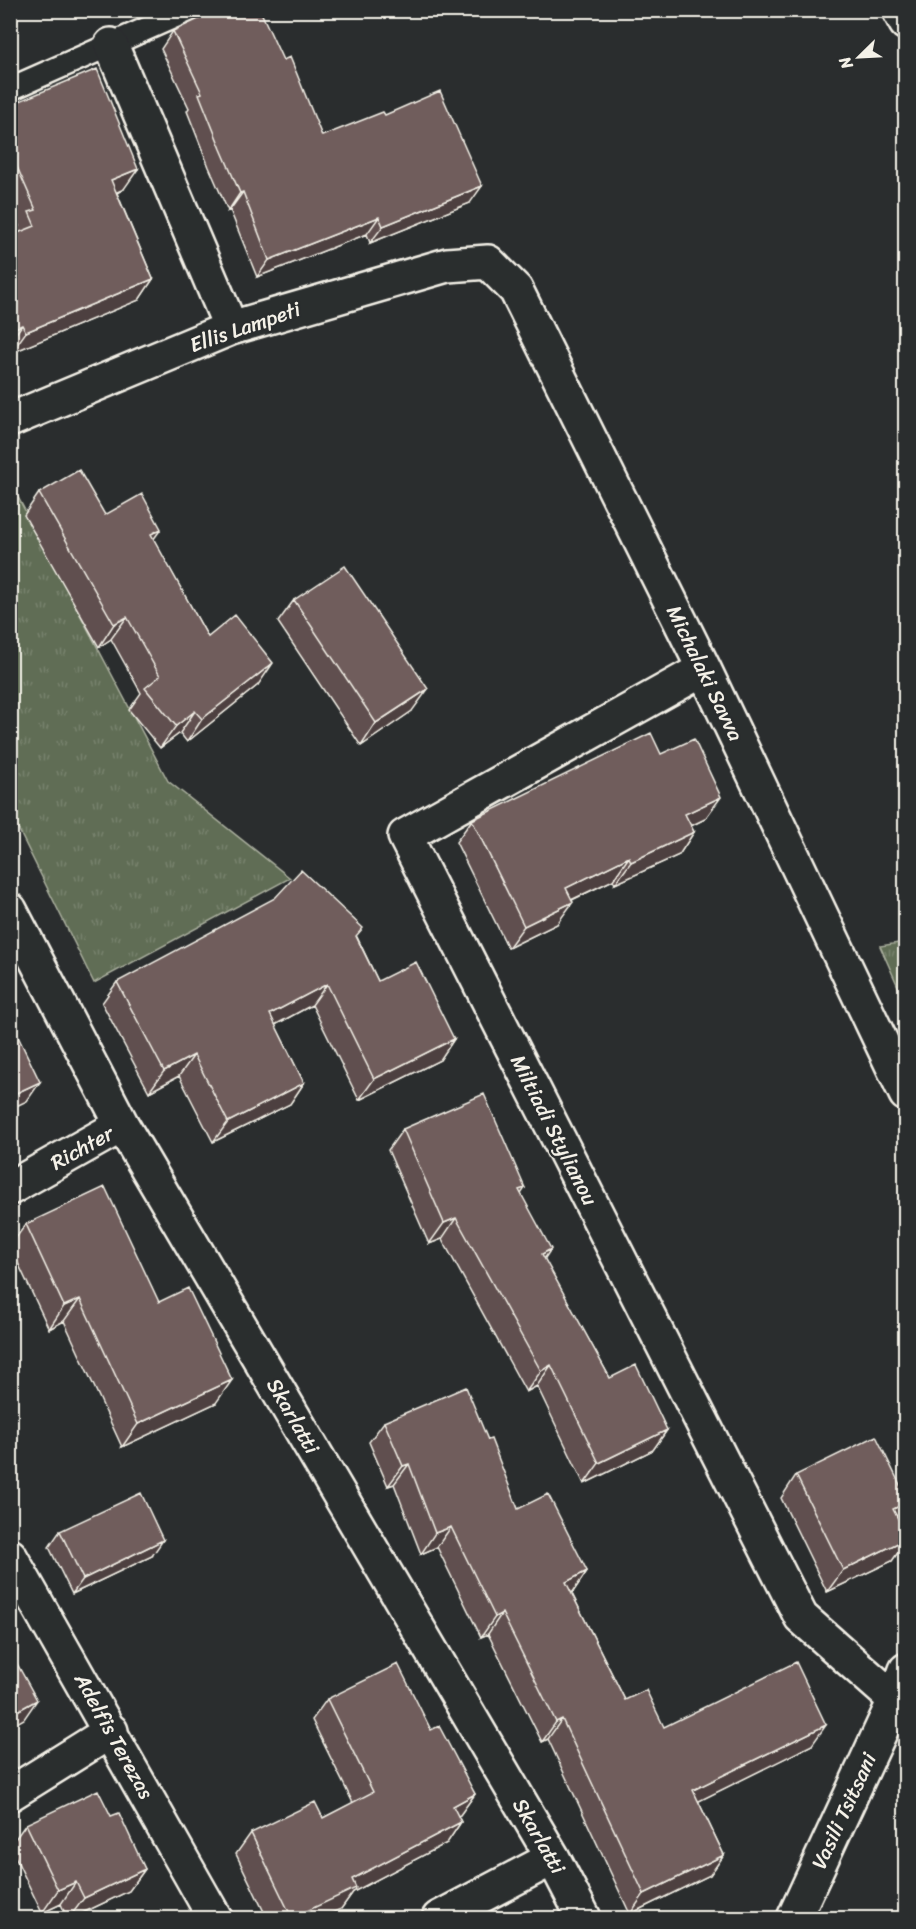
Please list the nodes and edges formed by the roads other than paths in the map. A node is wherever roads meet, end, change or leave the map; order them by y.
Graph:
1 (189, 10) edge
2 (899, 10) edge
3 (906, 23) edge
4 (111, 45) junction
5 (10, 89) edge
6 (488, 262) joint
7 (231, 327) junction
8 (10, 420) edge
9 (704, 669) junction
10 (10, 910) edge
11 (906, 1094) edge
12 (122, 1125) junction
13 (10, 1188) edge
14 (10, 1556) edge
15 (900, 1685) edge
16 (111, 1731) junction
17 (10, 1794) edge
18 (553, 1858) junction
19 (216, 1918) edge
20 (439, 1918) edge
21 (584, 1918) edge
22 (794, 1918) edge

1 - 4 lane
2 - 3 main road
4 - 5 lane
4 - 7 main road
6 - 7 main road, Ellis Lampeti
6 - 9 main road, Michalaki Savva
7 - 8 main road, Ellis Lampeti
9 - 11 main road, Michalaki Savva
9 - 15 main road, Miltiadi Stylianou
10 - 12 main road, Skarlatti
12 - 13 main road, Richter
12 - 18 main road, Skarlatti
14 - 16 main road, Adelfis Terezas
15 - 22 main road, Vasili Tsitsani
16 - 17 main road
16 - 19 main road, Adelfis Terezas
18 - 20 main road
18 - 21 main road, Skarlatti

